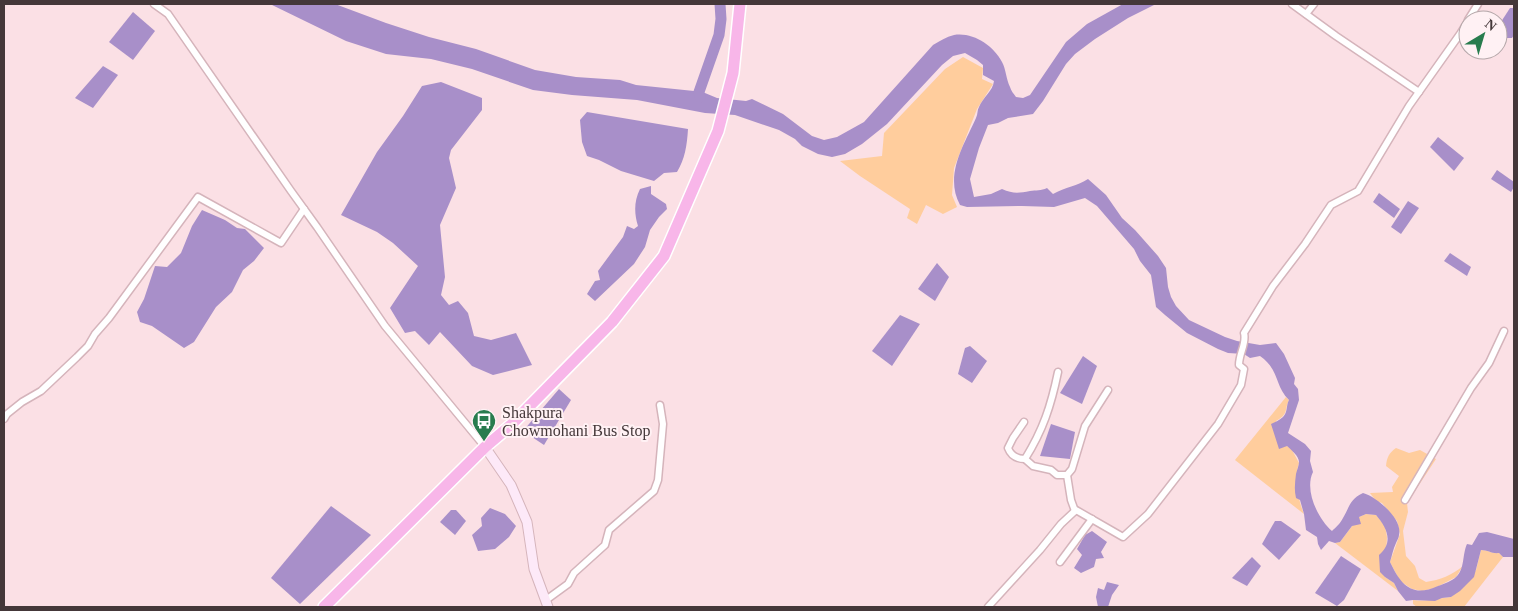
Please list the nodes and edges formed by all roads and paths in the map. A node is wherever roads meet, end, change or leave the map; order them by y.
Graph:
1 (154, 4) edge
2 (740, 4) edge
3 (1292, 4) edge
4 (1314, 4) edge
5 (1306, 14) junction
6 (1458, 35) edge
7 (1419, 92) junction
8 (304, 209) junction
9 (1504, 331) dead end
10 (1058, 372) dead end
11 (1108, 390) dead end
12 (660, 405) dead end
13 (4, 419) edge
14 (1024, 422) dead end
15 (485, 447) junction
16 (1025, 459) junction
17 (1067, 475) junction
18 (1405, 500) dead end
19 (1075, 511) junction
20 (1092, 518) junction
21 (1060, 562) dead end
22 (547, 604) edge
23 (324, 607) edge
24 (988, 607) edge

1 - 8 street
2 - 15 highway
3 - 5 street
4 - 5 street
5 - 7 street
6 - 7 street
7 - 20 street
8 - 13 street
8 - 15 street
9 - 18 street
10 - 16 street
11 - 17 street
12 - 22 street
14 - 16 street
15 - 22 main road
15 - 23 highway
16 - 17 street
17 - 19 street
19 - 20 street
19 - 24 street
20 - 21 street

